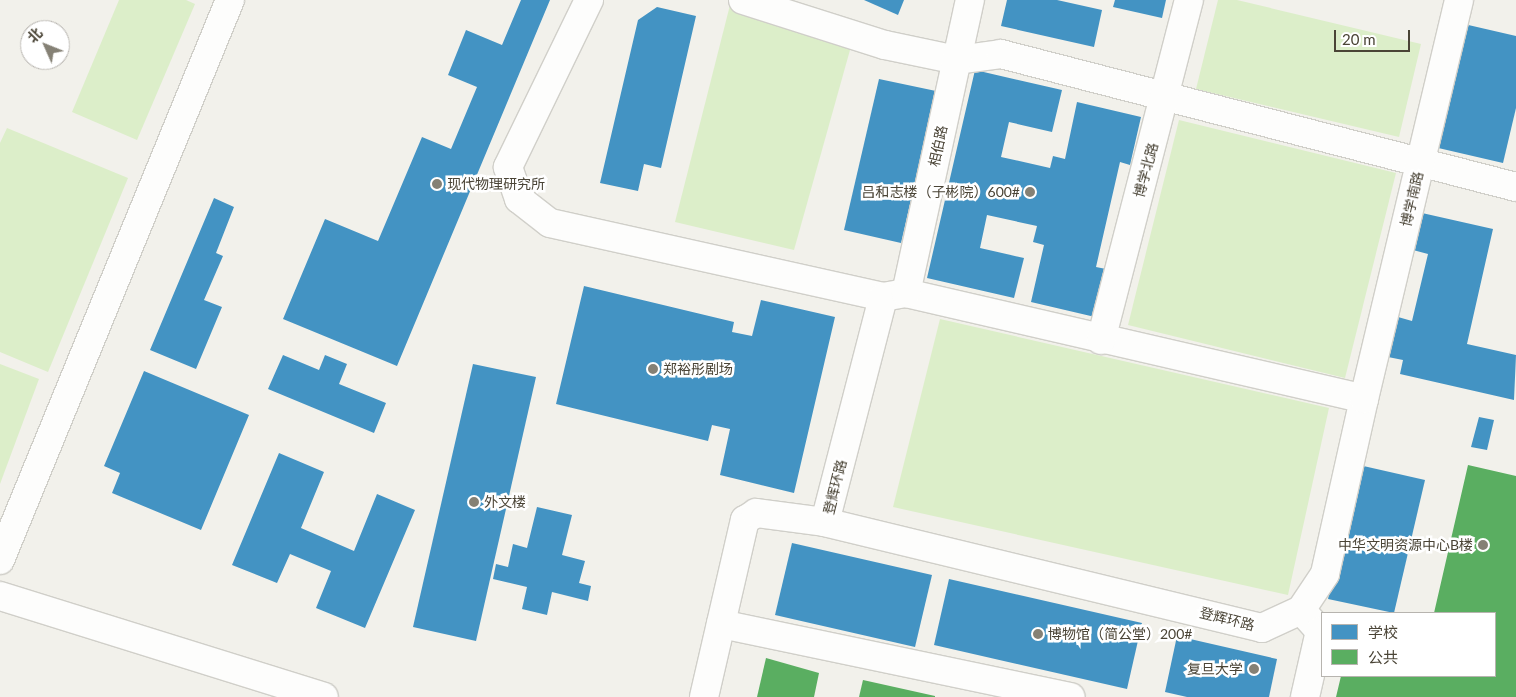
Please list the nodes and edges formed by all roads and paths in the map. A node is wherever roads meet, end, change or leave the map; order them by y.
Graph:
1 (230, 0) edge
2 (588, 0) edge
3 (743, 0) edge
4 (970, 0) edge
5 (1190, 0) edge
6 (1459, 0) edge
7 (957, 60) junction
8 (1166, 95) junction
9 (1420, 162) junction
10 (1516, 186) edge
11 (895, 295) junction
12 (1101, 340) junction
13 (1364, 399) junction
14 (826, 522) junction
15 (0, 560) edge
16 (0, 596) edge
17 (1300, 610) junction
18 (721, 624) junction
19 (324, 697) edge
20 (704, 697) edge
21 (1070, 697) edge
22 (1305, 697) edge

1 - 15 lane
2 - 11 lane
3 - 7 lane
4 - 7 lane, 相伯路
5 - 8 lane, 博学北路
6 - 9 lane, 博学南路
7 - 8 lane
7 - 11 lane, 相伯路
8 - 9 lane
8 - 12 lane, 博学北路
9 - 10 lane
9 - 13 lane, 博学南路
11 - 12 lane
11 - 14 lane, 登辉环路
12 - 13 lane
13 - 17 lane, 登辉环路
14 - 17 lane, 登辉环路
14 - 18 lane
16 - 19 lane
17 - 22 lane
18 - 20 lane
18 - 21 lane

